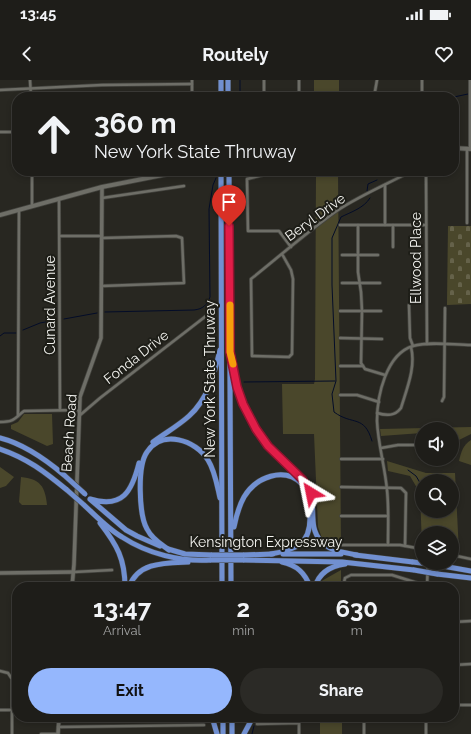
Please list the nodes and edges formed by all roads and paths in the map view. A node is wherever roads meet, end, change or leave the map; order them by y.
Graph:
1 (30, 80) edge
2 (146, 80) edge
3 (192, 80) edge
4 (221, 80) edge
5 (228, 80) edge
6 (264, 80) edge
7 (299, 80) edge
8 (377, 80) edge
9 (422, 80) edge
10 (470, 80) edge
11 (145, 84) junction
12 (192, 84) junction
13 (30, 88) junction
14 (0, 90) edge
15 (30, 92) edge
16 (192, 92) edge
17 (221, 92) edge
18 (228, 92) edge
19 (264, 92) edge
20 (299, 92) edge
21 (375, 92) edge
22 (422, 92) edge
23 (0, 132) edge
24 (12, 132) edge
25 (469, 148) edge
26 (32, 176) edge
27 (158, 176) edge
28 (222, 176) edge
29 (229, 176) edge
30 (259, 176) edge
31 (402, 176) edge
32 (426, 176) edge
33 (385, 185) junction
34 (184, 186) dead end
35 (102, 187) junction
36 (102, 198) junction
37 (60, 200) junction
38 (32, 207) junction
39 (19, 210) junction
40 (0, 215) edge
41 (467, 223) dead end
42 (340, 225) dead end
43 (358, 225) junction
44 (385, 225) junction
45 (393, 225) junction
46 (426, 225) junction
47 (60, 236) junction
48 (102, 237) junction
49 (291, 247) junction
50 (393, 247) dead end
51 (282, 254) junction
52 (342, 254) dead end
53 (358, 255) junction
54 (378, 255) dead end
55 (342, 283) dead end
56 (360, 283) junction
57 (380, 283) dead end
58 (102, 286) junction
59 (409, 305) dead end
60 (445, 308) dead end
61 (340, 311) dead end
62 (362, 311) junction
63 (380, 311) dead end
64 (206, 316) dead end
65 (340, 338) dead end
66 (362, 339) junction
67 (382, 339) dead end
68 (222, 342) junction
69 (427, 344) junction
70 (444, 344) junction
71 (471, 345) edge
72 (412, 346) junction
73 (230, 352) junction
74 (340, 366) dead end
75 (364, 366) junction
76 (386, 375) junction
77 (340, 394) dead end
78 (442, 401) dead end
79 (379, 402) junction
80 (60, 410) junction
81 (79, 410) junction
82 (377, 413) junction
83 (18, 416) junction
84 (79, 416) junction
85 (0, 422) edge
86 (0, 438) edge
87 (415, 445) edge
88 (381, 448) junction
89 (0, 449) edge
90 (341, 459) dead end
91 (383, 459) junction
92 (341, 487) dead end
93 (387, 488) junction
94 (90, 499) junction
95 (222, 506) junction
96 (86, 507) junction
97 (341, 516) dead end
98 (388, 516) junction
99 (232, 533) junction
100 (342, 545) dead end
101 (388, 545) junction
102 (405, 546) junction
103 (415, 548) edge
104 (169, 550) junction
105 (357, 555) junction
106 (459, 556) edge
107 (271, 557) junction
108 (210, 559) junction
109 (471, 559) edge
110 (352, 563) junction
111 (112, 570) dead end
112 (428, 570) edge
113 (471, 571) edge
114 (0, 572) edge
115 (74, 572) junction
116 (471, 578) edge
117 (73, 582) edge
118 (125, 582) edge
119 (131, 582) edge
120 (221, 582) edge
121 (232, 582) edge
122 (308, 582) edge
123 (317, 582) edge
124 (344, 582) edge
125 (413, 582) edge
126 (428, 582) edge
127 (471, 621) edge
128 (459, 622) edge
129 (471, 664) edge
130 (459, 665) edge
131 (0, 671) edge
132 (459, 705) edge
133 (471, 705) edge
134 (0, 710) edge
135 (12, 710) junction
136 (58, 722) edge
137 (213, 722) edge
138 (223, 722) edge
139 (232, 722) edge
140 (250, 722) edge
141 (364, 722) edge
142 (426, 722) edge
143 (257, 724) dead end
144 (204, 725) dead end
145 (58, 727) junction
146 (12, 734) edge
147 (42, 734) edge
148 (58, 734) edge
149 (217, 734) edge
150 (223, 734) edge
151 (232, 734) edge
152 (244, 734) edge
153 (299, 734) edge
154 (364, 734) edge
155 (426, 734) edge

1 - 13 street
2 - 11 street
3 - 12 street
4 - 17 highway
5 - 18 highway
6 - 19 street
7 - 20 street
8 - 21 street
9 - 22 street
10 - 25 street
11 - 12 street
11 - 13 street
12 - 16 street
13 - 14 street
13 - 15 street
23 - 24 street
25 - 41 street
26 - 38 street
27 - 35 main road
28 - 68 highway, New York State Thruway
29 - 73 highway, New York State Thruway
30 - 49 street
31 - 33 street, Beryl Drive
32 - 46 street, Ellwood Place
33 - 44 street
33 - 49 street, Beryl Drive
34 - 36 street
35 - 36 street, Beach Road
35 - 37 main road
36 - 48 street, Beach Road
37 - 38 main road
37 - 47 street, Cunard Avenue
38 - 39 main road
39 - 40 main road
39 - 83 street
42 - 43 street
43 - 44 street
43 - 53 street
44 - 45 street
45 - 46 street
45 - 50 street
46 - 69 street, Ellwood Place
47 - 48 street
47 - 80 street, Cunard Avenue
48 - 58 street, Beach Road
48 - 58 street
49 - 51 street, Beryl Drive
51 - 51 street, Beryl Drive
52 - 53 street
53 - 54 street
53 - 56 street
55 - 56 street
56 - 57 street
56 - 62 street
58 - 81 street, Beach Road
59 - 72 street
60 - 70 street
61 - 62 street
62 - 63 street
62 - 66 street
64 - 84 street, Fonda Drive
65 - 66 street
66 - 67 street
66 - 75 street
68 - 94 highway
68 - 95 highway, New York State Thruway
69 - 70 street
69 - 72 street
70 - 71 street
70 - 78 street
72 - 76 street
72 - 82 street
73 - 99 highway, New York State Thruway
73 - 105 highway
74 - 75 street
75 - 76 street
76 - 79 street
77 - 79 street
79 - 82 street
80 - 81 street
80 - 83 street
81 - 84 street, Beach Road
82 - 88 street
83 - 85 street
84 - 115 street, Beach Road
86 - 94 highway, Kensington Expressway, bridge
87 - 88 street
88 - 91 street
89 - 96 highway, Kensington Expressway, bridge
90 - 91 street
91 - 93 street
92 - 93 street
93 - 98 street
93 - 102 street
94 - 104 highway, Kensington Expressway
95 - 104 highway
95 - 120 highway, New York State Thruway
96 - 108 highway, Kensington Expressway
96 - 118 highway
97 - 98 street
98 - 101 street
99 - 107 highway
99 - 121 highway, New York State Thruway
100 - 101 street
101 - 102 street
102 - 103 street
104 - 108 highway, Kensington Expressway
105 - 107 highway, Kensington Expressway
105 - 113 highway, Kensington Expressway, bridge
106 - 109 street
107 - 108 highway, Kensington Expressway, bridge
107 - 110 highway, Kensington Expressway
107 - 122 highway
108 - 119 highway
110 - 116 highway, Kensington Expressway, bridge
110 - 123 highway
111 - 115 street
112 - 126 street
114 - 115 street
115 - 117 street, Beach Road
124 - 125 street
127 - 128 street
129 - 130 street
131 - 135 street
132 - 133 street
134 - 135 street
135 - 146 street
136 - 145 street
137 - 149 highway
138 - 150 highway
139 - 151 highway
140 - 152 highway
141 - 154 street
142 - 155 street
143 - 153 street
144 - 145 street
145 - 148 street
147 - 148 street

